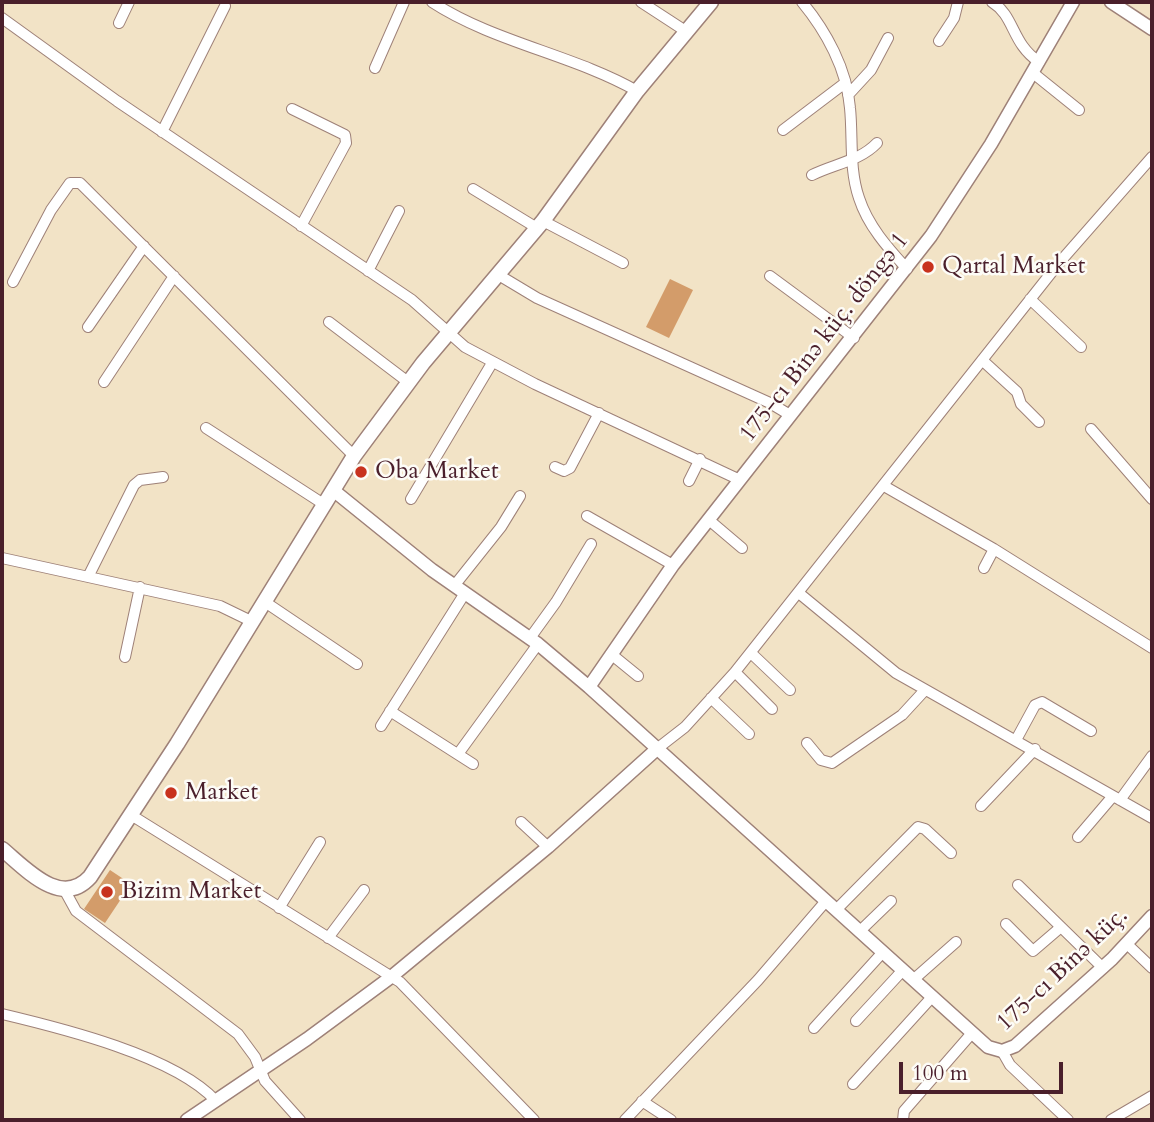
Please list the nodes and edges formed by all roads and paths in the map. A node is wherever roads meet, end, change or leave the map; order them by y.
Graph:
1 (129, 2) edge
2 (404, 2) edge
3 (432, 2) edge
4 (641, 2) edge
5 (711, 2) edge
6 (802, 2) edge
7 (958, 2) edge
8 (992, 2) edge
9 (1073, 2) edge
10 (1111, 2) edge
11 (225, 6) dead end
12 (2, 18) edge
13 (119, 23) dead end
14 (1152, 29) edge
15 (687, 32) junction
16 (888, 38) dead end
17 (939, 41) dead end
18 (375, 68) dead end
19 (1036, 68) junction
20 (845, 83) junction
21 (637, 92) junction
22 (848, 95) junction
23 (292, 109) dead end
24 (1079, 110) dead end
25 (783, 130) dead end
26 (162, 132) junction
27 (877, 143) dead end
28 (1152, 157) edge
29 (852, 160) junction
30 (811, 175) dead end
31 (472, 189) dead end
32 (399, 211) dead end
33 (540, 224) junction
34 (301, 226) junction
35 (144, 246) junction
36 (623, 263) dead end
37 (907, 269) junction
38 (368, 271) junction
39 (497, 274) junction
40 (174, 276) junction
41 (770, 276) dead end
42 (13, 282) dead end
43 (1030, 299) junction
44 (329, 322) dead end
45 (88, 327) dead end
46 (448, 333) junction
47 (854, 338) junction
48 (1081, 347) dead end
49 (982, 360) junction
50 (492, 363) junction
51 (104, 382) dead end
52 (408, 382) junction
53 (599, 413) junction
54 (790, 415) junction
55 (1039, 422) dead end
56 (206, 428) dead end
57 (1091, 429) dead end
58 (354, 456) junction
59 (700, 459) junction
60 (555, 467) dead end
61 (163, 477) dead end
62 (740, 480) junction
63 (689, 481) dead end
64 (884, 486) junction
65 (333, 489) junction
66 (520, 496) dead end
67 (411, 499) dead end
68 (1152, 499) edge
69 (324, 505) junction
70 (587, 516) dead end
71 (709, 520) junction
72 (591, 544) dead end
73 (742, 548) dead end
74 (995, 549) junction
75 (2, 558) edge
76 (673, 565) junction
77 (984, 568) dead end
78 (88, 577) junction
79 (140, 587) junction
80 (459, 589) junction
81 (800, 594) junction
82 (265, 602) junction
83 (253, 622) junction
84 (534, 641) junction
85 (1152, 648) edge
86 (751, 653) junction
87 (611, 654) junction
88 (125, 657) dead end
89 (357, 664) dead end
90 (735, 672) junction
91 (638, 676) dead end
92 (589, 687) junction
93 (790, 690) dead end
94 (925, 690) junction
95 (711, 698) junction
96 (772, 709) dead end
97 (390, 711) junction
98 (381, 726) dead end
99 (1091, 732) dead end
100 (749, 734) dead end
101 (1016, 740) junction
102 (807, 743) dead end
103 (658, 748) junction
104 (1035, 749) junction
105 (458, 754) junction
106 (1152, 756) edge
107 (473, 764) dead end
108 (1117, 798) junction
109 (981, 806) dead end
110 (131, 815) junction
111 (1152, 818) edge
112 (521, 822) dead end
113 (1078, 837) dead end
114 (320, 842) dead end
115 (548, 847) junction
116 (2, 849) edge
117 (951, 853) dead end
118 (1018, 885) dead end
119 (364, 890) dead end
120 (65, 891) junction
121 (891, 901) dead end
122 (831, 905) junction
123 (279, 908) junction
124 (1152, 916) edge
125 (1006, 924) dead end
126 (1061, 927) junction
127 (860, 931) junction
128 (328, 938) junction
129 (956, 942) dead end
130 (1127, 944) junction
131 (883, 952) junction
132 (1103, 968) junction
133 (1152, 968) edge
134 (903, 970) junction
135 (391, 977) junction
136 (914, 980) junction
137 (932, 997) junction
138 (2, 1014) edge
139 (856, 1021) dead end
140 (814, 1028) dead end
141 (972, 1033) junction
142 (1002, 1051) junction
143 (260, 1071) junction
144 (853, 1084) dead end
145 (1152, 1096) edge
146 (216, 1101) junction
147 (642, 1101) junction
148 (187, 1120) edge
149 (300, 1120) edge
150 (534, 1120) edge
151 (625, 1120) edge
152 (671, 1120) edge
153 (903, 1120) edge
154 (1068, 1120) edge
155 (1111, 1120) edge

1 - 13 street
2 - 18 street
3 - 21 street
4 - 15 street
5 - 15 main road
6 - 20 street
7 - 17 street
8 - 19 street
9 - 19 street, 175-cı Binə küç. döngə 1
10 - 14 street
11 - 26 street
12 - 26 street
15 - 21 main road
16 - 22 street
19 - 24 street
19 - 37 street, 175-cı Binə küç. döngə 1
20 - 22 street
20 - 25 street
21 - 33 main road
22 - 29 street
23 - 34 street
26 - 34 street
27 - 29 street
28 - 43 street
29 - 30 street
29 - 37 street
31 - 33 street
32 - 38 street
33 - 36 street
33 - 39 main road
34 - 38 street
35 - 40 street
35 - 42 street
35 - 45 street
37 - 47 street, 175-cı Binə küç. döngə 1
38 - 46 street
39 - 46 main road
39 - 54 street
40 - 51 street
40 - 58 street
41 - 47 street
43 - 48 street
43 - 49 street
44 - 52 street
46 - 50 street
46 - 52 main road
47 - 54 street, 175-cı Binə küç. döngə 1
49 - 55 street
49 - 64 street
50 - 53 street
50 - 67 street
52 - 58 main road
53 - 59 street
53 - 60 street
54 - 62 street, 175-cı Binə küç. döngə 1
56 - 69 street
57 - 68 street
58 - 65 main road
59 - 62 street
59 - 63 street
61 - 78 street
62 - 71 street, 175-cı Binə küç. döngə 1
64 - 74 street
64 - 81 street
65 - 69 main road
65 - 80 street
66 - 80 street
69 - 82 main road
70 - 76 street
71 - 73 street
71 - 76 street, 175-cı Binə küç. döngə 1
72 - 84 street
74 - 77 street
74 - 85 street
75 - 78 street
76 - 87 street, 175-cı Binə küç. döngə 1
78 - 79 street
79 - 83 street
79 - 88 street
80 - 84 street
80 - 97 street
81 - 86 street
81 - 94 street
82 - 83 main road
82 - 89 street
83 - 110 main road
84 - 92 street
84 - 105 street
86 - 90 street
86 - 93 street
87 - 91 street
87 - 92 street, 175-cı Binə küç. döngə 1
90 - 95 street
90 - 96 street
92 - 103 street
94 - 101 street
94 - 102 street
95 - 100 street
95 - 103 street
97 - 98 street
97 - 105 street
99 - 101 street
101 - 104 street
103 - 115 street
103 - 122 street
104 - 108 street
104 - 109 street
105 - 107 street
106 - 108 street
108 - 111 street
108 - 113 street
110 - 120 main road
110 - 123 street
112 - 115 street
114 - 123 street
115 - 135 street
116 - 120 main road
117 - 122 street
118 - 126 street
119 - 128 street
120 - 143 street
121 - 127 street
122 - 127 street
122 - 147 street
123 - 128 street
124 - 130 street, 175-cı Binə küç.
125 - 126 street
126 - 132 street
127 - 131 street
128 - 135 street
129 - 136 street
130 - 132 street, 175-cı Binə küç.
130 - 133 street
131 - 134 street
131 - 140 street
132 - 142 street, 175-cı Binə küç.
134 - 136 street
134 - 139 street
135 - 143 street
135 - 150 street
136 - 137 street
137 - 141 street
137 - 144 street
138 - 146 street
141 - 142 street
141 - 153 street
142 - 154 street
143 - 146 street
143 - 149 street
145 - 155 street
146 - 148 street
147 - 151 street
147 - 152 street

